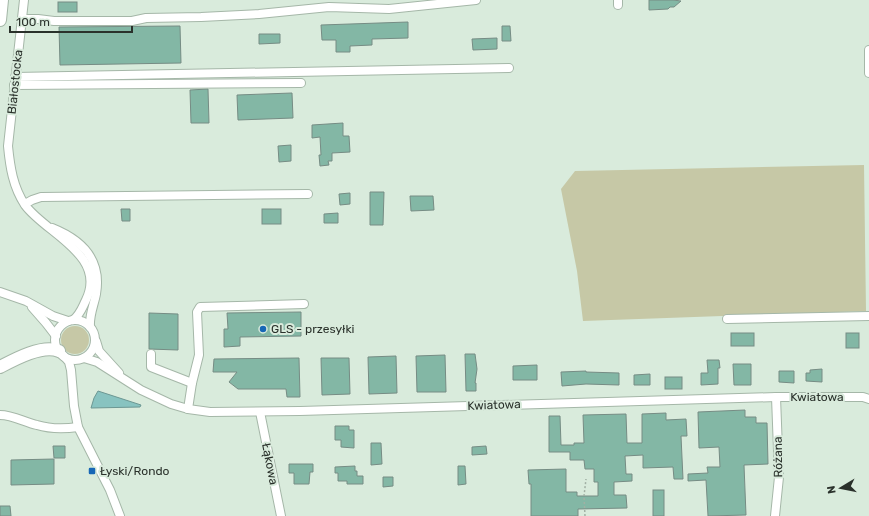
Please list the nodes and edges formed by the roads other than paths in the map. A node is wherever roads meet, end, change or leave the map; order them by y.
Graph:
1 (2, 0) edge
2 (24, 0) edge
3 (476, 0) edge
4 (22, 19) junction
5 (0, 20) edge
6 (869, 50) edge
7 (509, 68) dead end
8 (869, 73) edge
9 (15, 81) junction
10 (301, 83) dead end
11 (308, 194) dead end
12 (25, 204) junction
13 (44, 224) junction
14 (0, 292) edge
15 (26, 301) junction
16 (304, 304) dead end
17 (869, 316) edge
18 (727, 319) dead end
19 (70, 321) junction
20 (90, 327) junction
21 (56, 336) junction
22 (95, 336) junction
23 (61, 353) junction
24 (151, 354) dead end
25 (82, 358) junction
26 (0, 367) edge
27 (125, 379) junction
28 (192, 384) junction
29 (72, 386) junction
30 (776, 397) junction
31 (869, 399) edge
32 (188, 410) junction
33 (260, 412) junction
34 (0, 415) edge
35 (78, 426) junction
36 (120, 516) edge
37 (281, 516) edge
38 (775, 516) edge

1 - 5 highway
2 - 4 street, Białostocka
3 - 4 street
4 - 9 street, Białostocka
6 - 8 street
7 - 9 street
9 - 10 street
9 - 12 street, Białostocka
11 - 12 street
12 - 13 street, Białostocka
13 - 19 street, Białostocka
13 - 20 street, Białostocka
14 - 15 street
15 - 19 street
15 - 21 street
16 - 28 street
17 - 18 street
19 - 20 street
19 - 21 street
20 - 22 street
21 - 23 street
22 - 25 street
22 - 27 street, Kwiatowa
23 - 25 street
23 - 26 highway
23 - 29 street
24 - 28 street
25 - 27 street, Kwiatowa
25 - 29 street
27 - 32 street, Kwiatowa
28 - 32 street
29 - 35 street
30 - 31 street, Kwiatowa
30 - 33 street, Kwiatowa
30 - 38 street, Różana
32 - 33 street, Kwiatowa
33 - 37 street, Łąkowa
34 - 35 street
35 - 36 street

